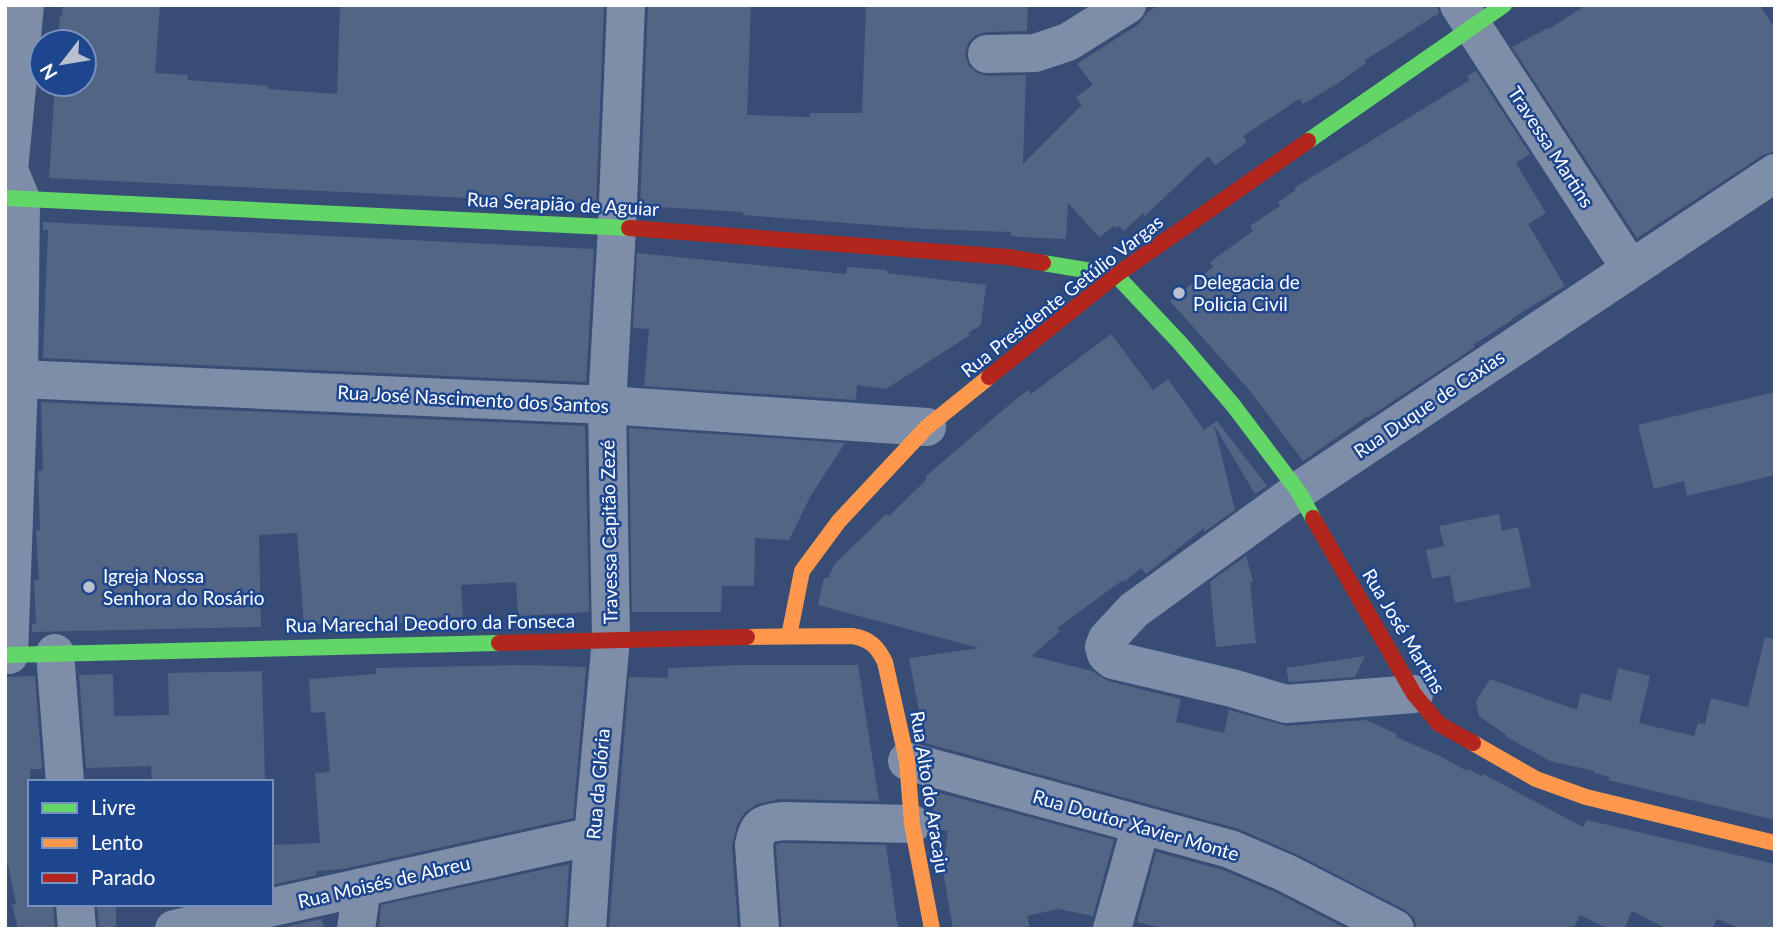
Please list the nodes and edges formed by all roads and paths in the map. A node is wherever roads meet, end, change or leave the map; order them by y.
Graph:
1 (25, 5) edge
2 (626, 5) edge
3 (1127, 5) edge
4 (1479, 12) edge
5 (987, 54) dead end
6 (1775, 173) edge
7 (10, 186) edge
8 (617, 227) junction
9 (1630, 268) junction
10 (1116, 275) junction
11 (19, 379) junction
12 (607, 405) junction
13 (927, 428) junction
14 (1298, 491) junction
15 (789, 636) junction
16 (855, 637) joint
17 (611, 639) junction
18 (55, 653) junction
19 (7, 655) edge
20 (1414, 694) junction
21 (907, 761) junction
22 (65, 780) edge
23 (912, 824) junction
24 (1141, 825) junction
25 (593, 836) junction
26 (1775, 844) edge
27 (362, 887) junction
28 (75, 906) edge
29 (77, 929) edge
30 (174, 929) edge
31 (356, 929) edge
32 (587, 929) edge
33 (760, 929) edge
34 (932, 929) edge
35 (1112, 929) edge
36 (1395, 929) edge

1 - 7 street
2 - 8 street, Travessa Capitão Zezé
3 - 5 street
4 - 9 street, Travessa Martins
4 - 10 street, Rua Presidente Getúlio Vargas
6 - 9 street, Rua Duque de Caxias
7 - 8 street, Rua Serapião de Aguiar
7 - 11 street
8 - 10 street, Rua Serapião de Aguiar
8 - 12 street, Travessa Capitão Zezé
9 - 14 street, Rua Duque de Caxias
10 - 13 street, Rua Presidente Getúlio Vargas
10 - 14 street, Rua José Martins
11 - 12 street, Rua José Nascimento dos Santos
11 - 19 street
12 - 13 street, Rua José Nascimento dos Santos
12 - 17 street, Travessa Capitão Zezé
13 - 15 street, Rua Presidente Getúlio Vargas
14 - 20 street, Rua José Martins
14 - 20 street, Rua Duque de Caxias
15 - 16 street, Rua Marechal Deodoro da Fonseca
15 - 17 street, Rua Marechal Deodoro da Fonseca
16 - 21 street, Rua Alto do Aracaju
17 - 18 street, Rua Marechal Deodoro da Fonseca
17 - 25 street, Rua da Glória
18 - 19 street, Rua Marechal Deodoro da Fonseca
18 - 22 street
20 - 26 street, Rua José Martins
21 - 23 street, Rua Alto do Aracaju
21 - 24 street, Rua Doutor Xavier Monte
23 - 33 street
23 - 34 street, Rua Alto do Aracaju
24 - 35 street
24 - 36 street, Rua Doutor Xavier Monte
25 - 27 street, Rua Moisés de Abreu
25 - 32 street, Rua da Glória
27 - 30 street, Rua Moisés de Abreu
27 - 31 street
28 - 29 street

